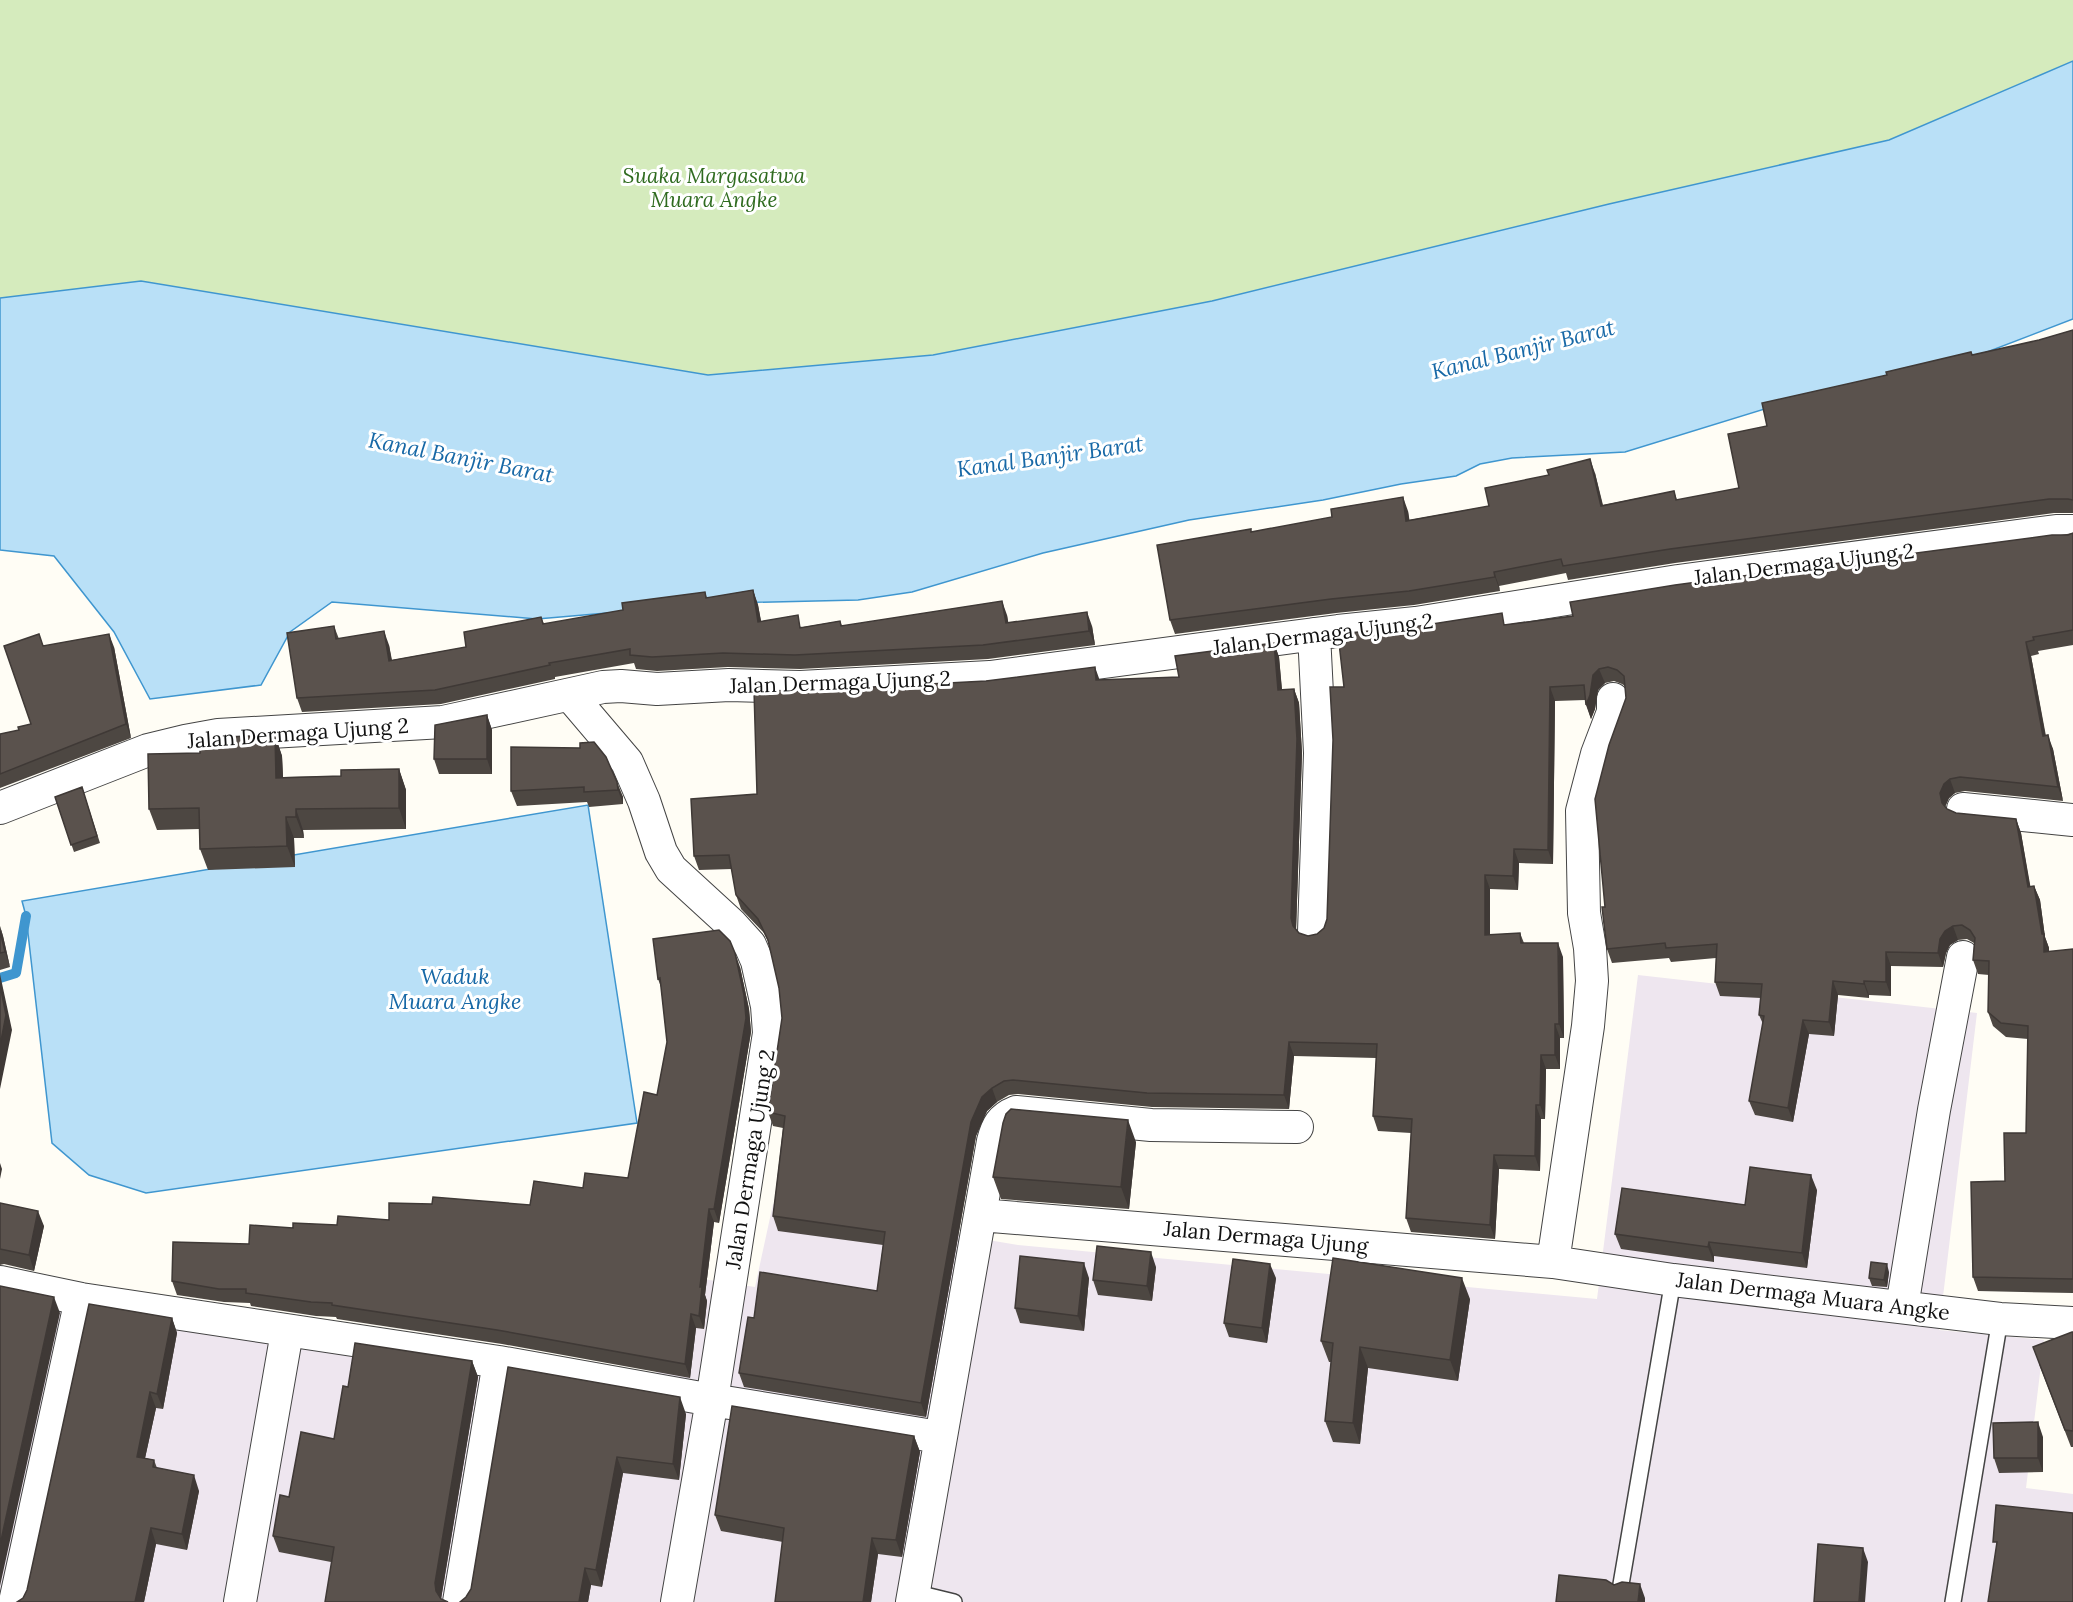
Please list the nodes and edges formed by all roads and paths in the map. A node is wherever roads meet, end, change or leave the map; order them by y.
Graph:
1 (2073, 531) edge
2 (1314, 634) junction
3 (570, 695) junction
4 (1613, 699) dead end
5 (0, 808) edge
6 (1963, 809) dead end
7 (2073, 820) edge
8 (1314, 932) edge
9 (1962, 957) dead end
10 (1297, 1127) dead end
11 (980, 1215) junction
12 (1553, 1262) junction
13 (1673, 1280) junction
14 (0, 1282) edge
15 (81, 1299) junction
16 (1902, 1307) junction
17 (2000, 1319) junction
18 (2073, 1323) edge
19 (287, 1332) junction
20 (499, 1362) junction
21 (712, 1400) junction
22 (939, 1437) junction
23 (1620, 1590) edge
24 (913, 1597) edge
25 (15, 1602) edge
26 (240, 1602) edge
27 (459, 1602) edge
28 (678, 1602) edge
29 (954, 1602) edge
30 (1953, 1602) edge

1 - 2 street, Jalan Dermaga Ujung 2
2 - 3 street, Jalan Dermaga Ujung 2
2 - 8 street
3 - 5 street, Jalan Dermaga Ujung 2
3 - 21 street, Jalan Dermaga Ujung 2
4 - 12 street
6 - 7 street
9 - 16 street
10 - 11 street
11 - 12 street, Jalan Dermaga Ujung
11 - 22 street
12 - 13 street, Jalan Dermaga Muara Angke
13 - 16 street, Jalan Dermaga Muara Angke
13 - 23 lane
14 - 15 street
15 - 19 street
15 - 25 street
16 - 17 street, Jalan Dermaga Muara Angke
17 - 18 street, Jalan Dermaga Muara Angke
17 - 30 lane
19 - 20 street
19 - 26 street
20 - 21 street
20 - 27 street
21 - 22 street
21 - 28 street, Jalan Dermaga Ujung 2
22 - 24 street
24 - 29 lane

